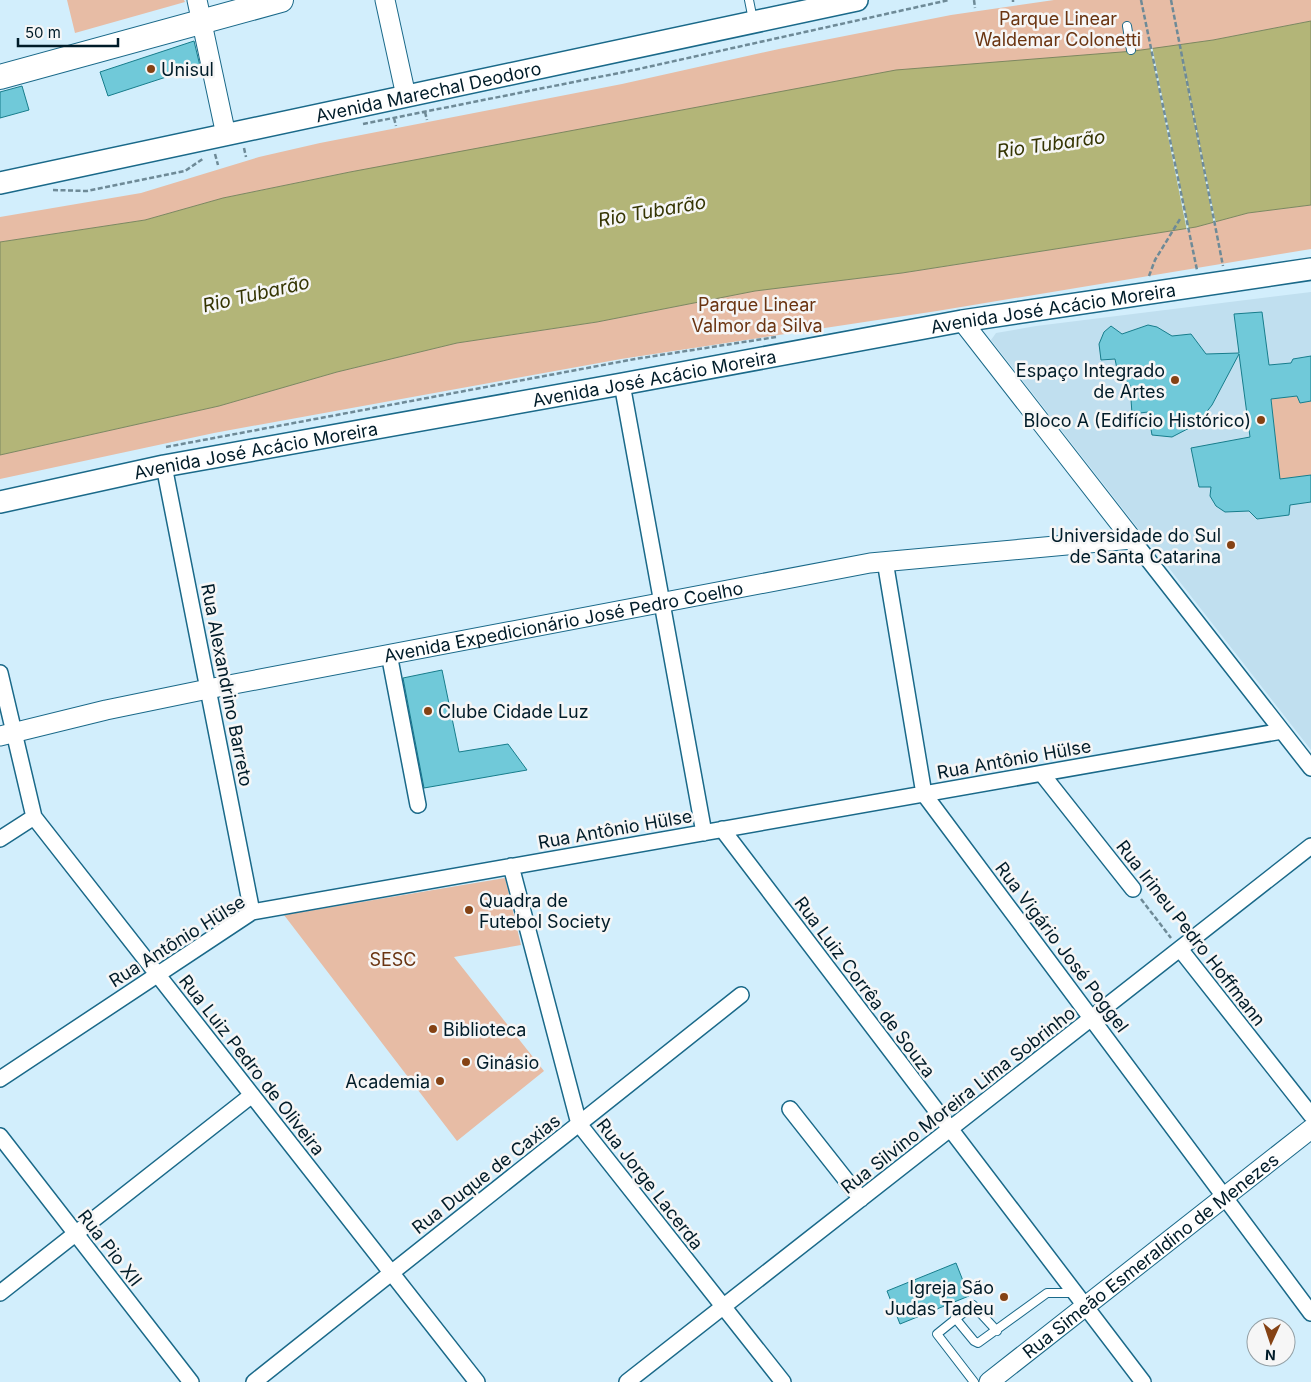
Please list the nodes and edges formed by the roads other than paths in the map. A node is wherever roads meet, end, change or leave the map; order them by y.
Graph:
1 (281, 0) edge
2 (385, 0) edge
3 (749, 0) edge
4 (857, 0) edge
5 (806, 5) edge
6 (204, 7) edge
7 (754, 22) junction
8 (1127, 26) dead end
9 (1131, 50) dead end
10 (0, 61) edge
11 (0, 77) edge
12 (406, 96) junction
13 (230, 142) junction
14 (0, 183) edge
15 (1311, 269) edge
16 (962, 321) junction
17 (622, 384) junction
18 (164, 466) junction
19 (0, 502) edge
20 (1132, 539) junction
21 (885, 561) junction
22 (662, 602) junction
23 (389, 654) junction
24 (0, 673) edge
25 (208, 688) junction
26 (1282, 731) junction
27 (7, 735) edge
28 (1311, 768) edge
29 (1042, 774) junction
30 (924, 794) junction
31 (418, 805) dead end
32 (34, 817) junction
33 (722, 829) junction
34 (704, 833) junction
35 (0, 839) edge
36 (1311, 846) edge
37 (511, 866) junction
38 (1133, 889) road end
39 (252, 912) junction
40 (1180, 949) junction
41 (157, 974) junction
42 (741, 995) dead end
43 (1092, 1018) junction
44 (0, 1079) edge
45 (252, 1095) junction
46 (790, 1109) dead end
47 (1311, 1115) edge
48 (579, 1124) junction
49 (950, 1129) junction
50 (1311, 1129) edge
51 (0, 1136) edge
52 (1225, 1197) junction
53 (860, 1199) junction
54 (76, 1234) junction
55 (392, 1273) junction
56 (0, 1293) edge
57 (1080, 1300) junction
58 (723, 1307) junction
59 (1311, 1313) edge
60 (955, 1318) junction
61 (997, 1330) junction
62 (191, 1382) edge
63 (254, 1382) edge
64 (477, 1382) edge
65 (627, 1382) edge
66 (783, 1382) edge
67 (974, 1382) edge
68 (989, 1382) edge
69 (1143, 1382) edge

1 - 6 main road
2 - 12 street
3 - 7 lane
4 - 5 main road, Avenida Marechal Deodoro
5 - 7 main road, Avenida Marechal Deodoro
6 - 10 main road
6 - 11 main road
6 - 13 street
7 - 12 main road, Avenida Marechal Deodoro
8 - 9 lane
12 - 13 main road, Avenida Marechal Deodoro
13 - 14 main road, Avenida Marechal Deodoro
15 - 16 main road, Avenida José Acácio Moreira
16 - 17 main road, Avenida José Acácio Moreira
16 - 20 street
17 - 18 main road, Avenida José Acácio Moreira
17 - 22 street
18 - 19 main road, Avenida José Acácio Moreira
18 - 25 street, Rua Alexandrino Barreto
20 - 21 street, Avenida Expedicionário José Pedro Coelho
20 - 26 street
21 - 22 street, Avenida Expedicionário José Pedro Coelho
21 - 30 street, Rua Vigário José Poggel
22 - 23 street, Avenida Expedicionário José Pedro Coelho
22 - 34 street
23 - 25 street, Avenida Expedicionário José Pedro Coelho
23 - 31 street
24 - 27 street, Rua Luiz Pedro de Oliveira
25 - 27 street, Avenida Expedicionário José Pedro Coelho
25 - 39 street, Rua Alexandrino Barreto
26 - 28 street
26 - 29 street, Rua Antônio Hülse
27 - 32 street, Rua Luiz Pedro de Oliveira
29 - 30 street, Rua Antônio Hülse
29 - 38 street, Rua Irineu Pedro Hoffmann
30 - 33 street, Rua Antônio Hülse
30 - 43 street, Rua Vigário José Poggel
32 - 35 street
32 - 41 street, Rua Luiz Pedro de Oliveira
33 - 34 street, Rua Antônio Hülse
33 - 49 street, Rua Luiz Corrêa de Souza
34 - 37 street, Rua Antônio Hülse
36 - 40 street, Rua Silvino Moreira Lima Sobrinho
37 - 39 street, Rua Antônio Hülse
37 - 48 street, Rua Jorge Lacerda
39 - 41 street, Rua Antônio Hülse
40 - 43 street, Rua Silvino Moreira Lima Sobrinho
40 - 47 street, Rua Irineu Pedro Hoffmann
41 - 44 street, Rua Antônio Hülse
41 - 45 street, Rua Luiz Pedro de Oliveira
42 - 48 street, Rua Duque de Caxias
43 - 49 street, Rua Silvino Moreira Lima Sobrinho
43 - 52 street, Rua Vigário José Poggel
45 - 54 street
45 - 55 street, Rua Luiz Pedro de Oliveira
46 - 53 street
48 - 55 street, Rua Duque de Caxias
48 - 58 street, Rua Jorge Lacerda
49 - 53 street, Rua Silvino Moreira Lima Sobrinho
49 - 57 street, Rua Luiz Corrêa de Souza
50 - 52 street, Rua Simeão Esmeraldino de Menezes
51 - 54 street, Rua Pio XII
52 - 57 street, Rua Simeão Esmeraldino de Menezes
52 - 59 street, Rua Vigário José Poggel
53 - 58 street, Rua Silvino Moreira Lima Sobrinho
54 - 56 street
54 - 62 street, Rua Pio XII
55 - 63 street, Rua Duque de Caxias
55 - 64 street, Rua Luiz Pedro de Oliveira
57 - 61 lane
57 - 68 street, Rua Simeão Esmeraldino de Menezes
57 - 69 street, Rua Luiz Corrêa de Souza
58 - 65 street, Rua Silvino Moreira Lima Sobrinho
58 - 66 street, Rua Jorge Lacerda
60 - 61 lane
60 - 61 lane
60 - 67 lane

